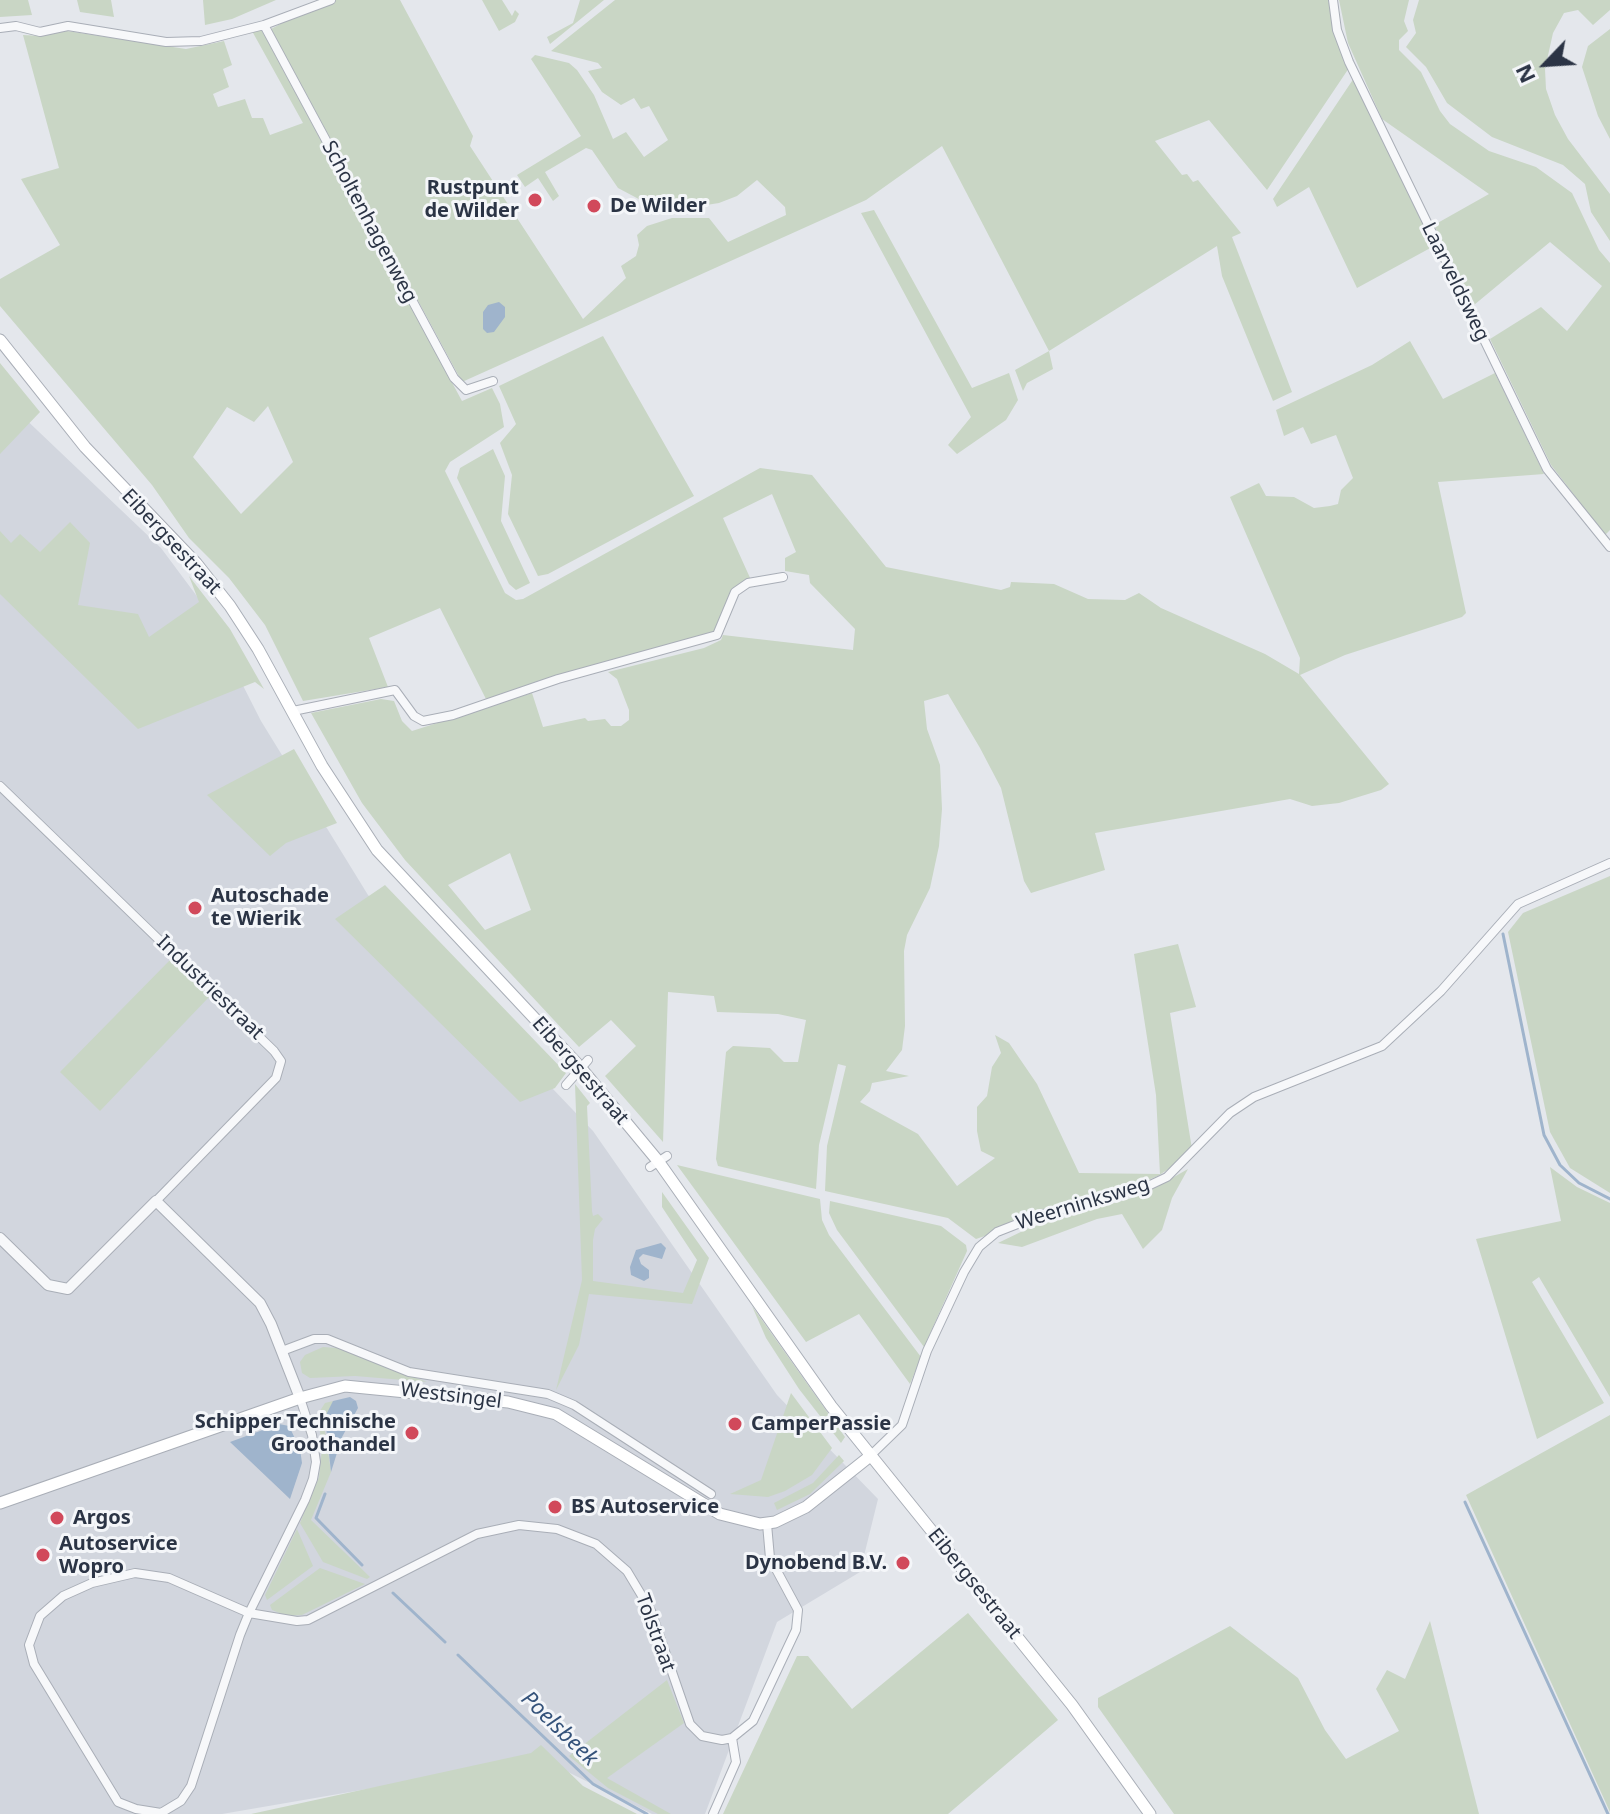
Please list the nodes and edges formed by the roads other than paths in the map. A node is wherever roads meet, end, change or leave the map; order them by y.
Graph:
1 (331, 0) edge
2 (1333, 0) edge
3 (264, 25) junction
4 (0, 28) edge
5 (0, 340) edge
6 (493, 381) dead end
7 (1610, 547) edge
8 (783, 577) dead end
9 (293, 711) junction
10 (0, 786) edge
11 (1610, 863) edge
12 (584, 1064) junction
13 (566, 1085) dead end
14 (156, 1201) junction
15 (0, 1238) edge
16 (282, 1351) junction
17 (300, 1398) junction
18 (869, 1457) junction
19 (711, 1494) dead end
20 (0, 1503) edge
21 (767, 1524) junction
22 (249, 1613) junction
23 (732, 1738) junction
24 (713, 1814) edge
25 (1150, 1814) edge

1 - 3 street
2 - 7 street, Laarveldsweg
3 - 4 street
3 - 6 street, Scholtenhagenweg
5 - 9 main road, Eibergsestraat
8 - 9 street
9 - 12 main road, Eibergsestraat
10 - 14 street, Industriestraat
11 - 18 street, Weerninksweg
12 - 13 street
12 - 18 main road, Eibergsestraat
14 - 15 street, Industriestraat
14 - 16 street
16 - 17 street
16 - 19 street, Westsingel
17 - 20 main road, Westsingel
17 - 21 main road, Westsingel
17 - 22 street, Tolstraat
18 - 21 main road
18 - 25 main road, Eibergsestraat
21 - 23 street
22 - 22 street, Tolstraat
22 - 23 street, Tolstraat
23 - 24 street

